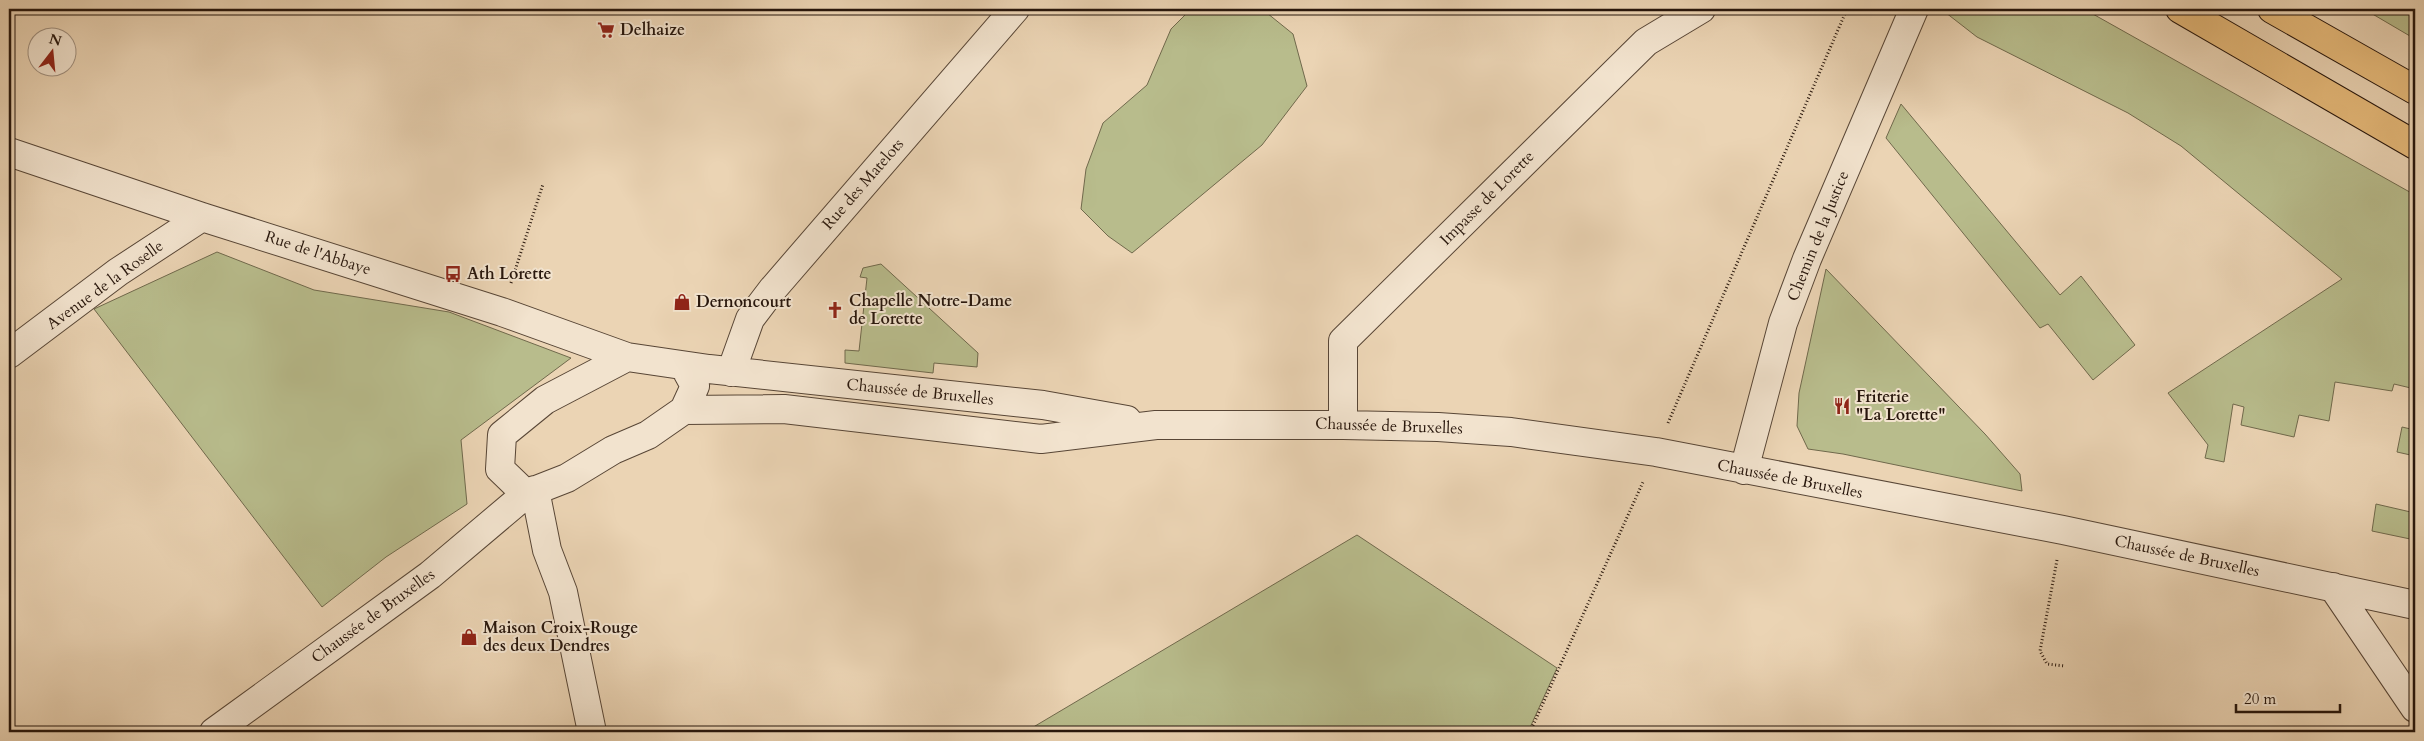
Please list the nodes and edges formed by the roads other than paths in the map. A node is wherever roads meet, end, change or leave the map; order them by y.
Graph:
1 (1015, 9) edge
2 (1700, 9) edge
3 (1914, 9) edge
4 (2180, 9) edge
5 (2272, 9) edge
6 (2415, 90) edge
7 (2415, 145) edge
8 (9, 152) edge
9 (202, 217) junction
10 (9, 354) edge
11 (626, 356) junction
12 (684, 366) junction
13 (731, 372) junction
14 (684, 410) junction
15 (1343, 424) junction
16 (1156, 426) junction
17 (1744, 470) junction
18 (531, 492) junction
19 (2333, 587) junction
20 (2415, 604) edge
21 (2415, 708) edge
22 (214, 732) edge
23 (592, 732) edge

1 - 13 street, Rue des Matelots
2 - 15 street, Impasse de Lorette
3 - 17 street, Chemin de la Justice
4 - 7 highway
5 - 6 highway
8 - 9 street, Rue de l'Abbaye
9 - 10 street, Avenue de la Roselle
9 - 11 street, Rue de l'Abbaye
11 - 12 street, Chaussée de Bruxelles
11 - 18 street
12 - 13 street, Chaussée de Bruxelles
12 - 14 street
13 - 16 street, Chaussée de Bruxelles
14 - 16 street, Chaussée de Bruxelles
14 - 18 street, Chaussée de Bruxelles
15 - 16 street, Chaussée de Bruxelles
15 - 17 street, Chaussée de Bruxelles
17 - 19 street, Chaussée de Bruxelles
18 - 22 street, Chaussée de Bruxelles
18 - 23 street
19 - 20 street, Chaussée de Bruxelles
19 - 21 street

